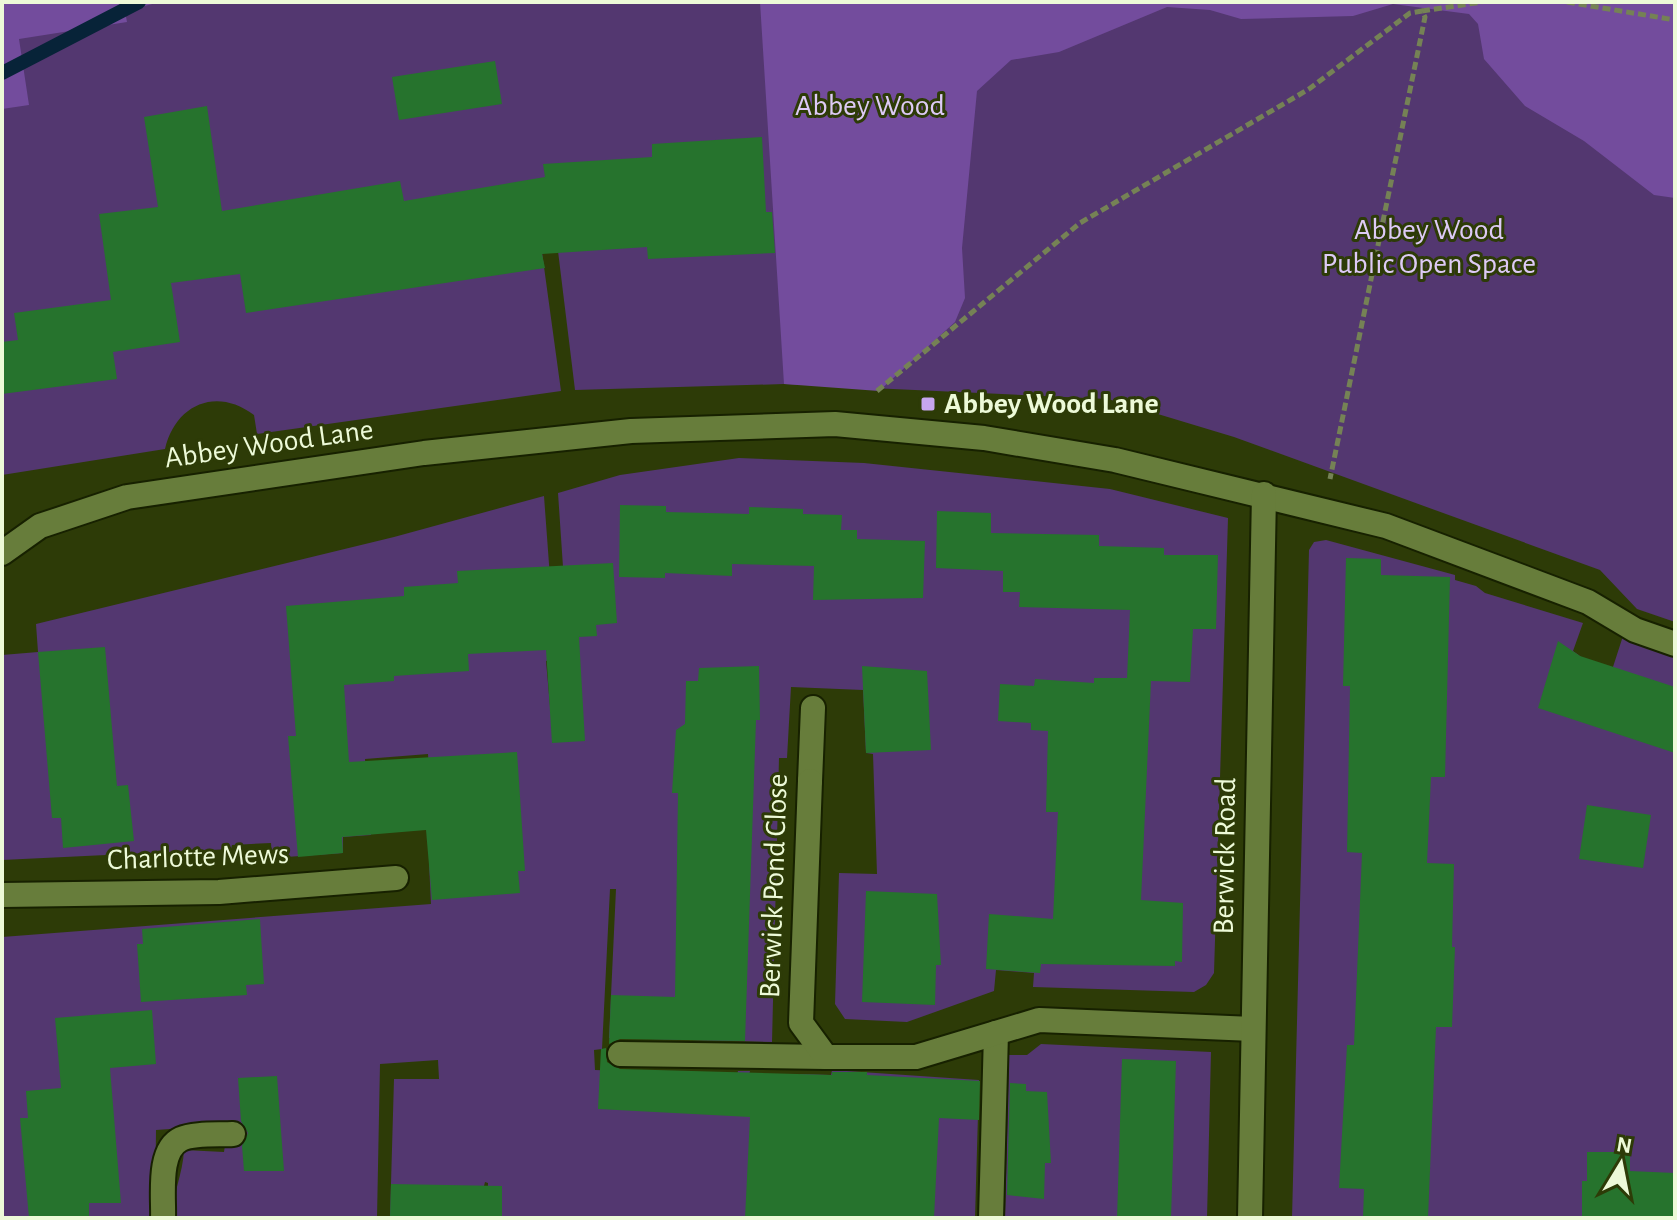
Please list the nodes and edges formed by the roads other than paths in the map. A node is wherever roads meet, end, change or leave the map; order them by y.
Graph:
1 (1264, 494) junction
2 (2, 553) edge
3 (1675, 644) edge
4 (813, 708) dead end
5 (396, 878) dead end
6 (2, 895) edge
7 (1253, 1029) junction
8 (996, 1033) junction
9 (620, 1054) dead end
10 (826, 1057) junction
11 (233, 1134) dead end
12 (163, 1218) edge
13 (991, 1218) edge
14 (1250, 1218) edge

1 - 2 street, Abbey Wood Lane
1 - 3 street, Abbey Wood Lane
1 - 7 street, Berwick Road
4 - 10 street, Berwick Pond Close
5 - 6 street, Charlotte Mews
7 - 8 street
7 - 14 street, Berwick Road
8 - 10 street
8 - 13 street
9 - 10 street
11 - 12 street

